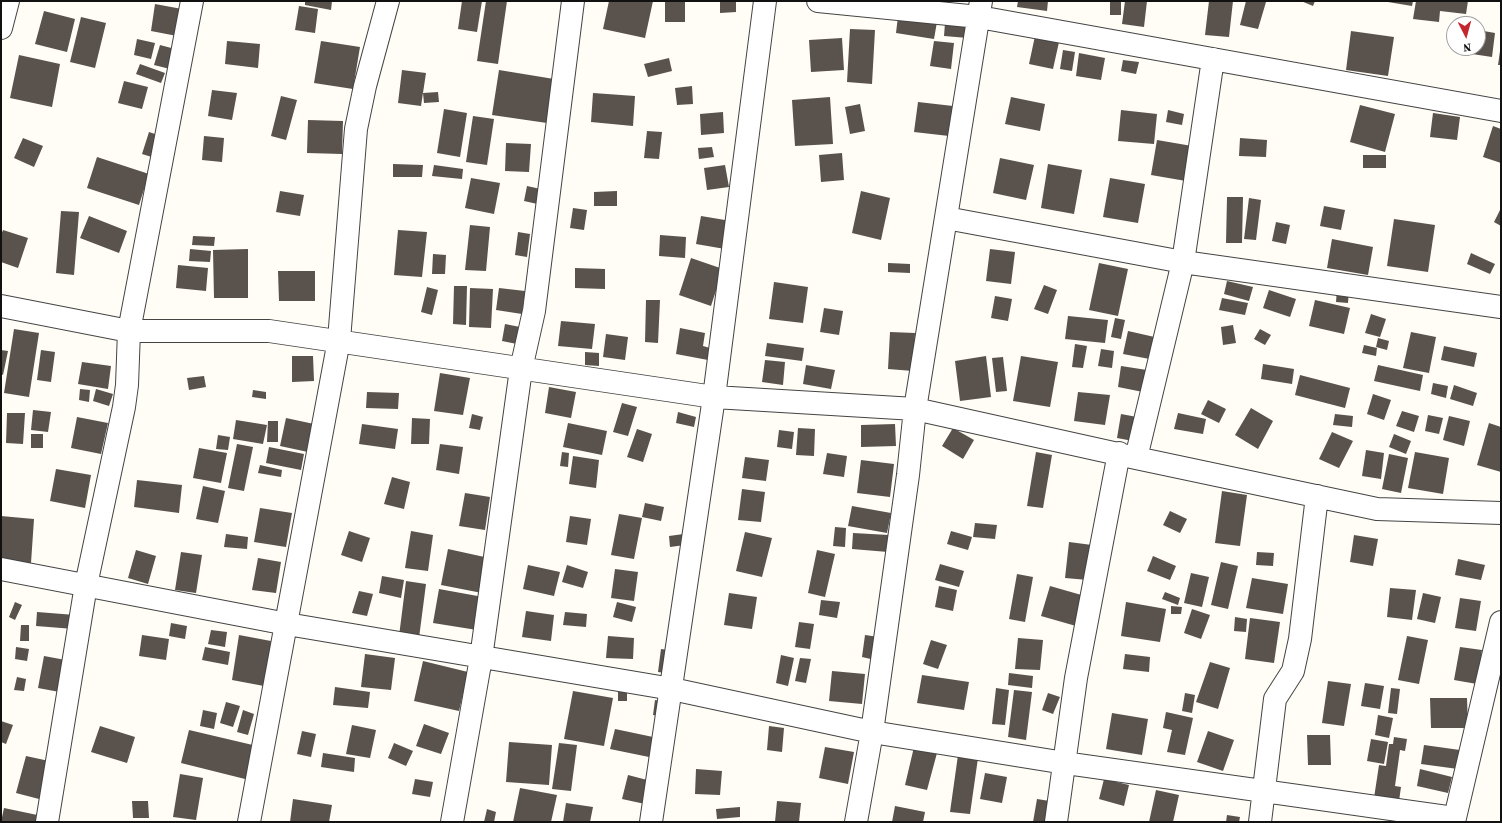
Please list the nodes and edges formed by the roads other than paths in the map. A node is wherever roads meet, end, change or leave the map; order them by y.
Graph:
1 (8, 1) edge
2 (192, 1) edge
3 (388, 1) edge
4 (573, 1) edge
5 (765, 1) edge
6 (818, 1) edge
7 (980, 9) edge
8 (1, 28) edge
9 (1212, 59) junction
10 (1501, 112) edge
11 (946, 218) junction
12 (1183, 262) junction
13 (1, 306) edge
14 (1501, 307) edge
15 (129, 331) junction
16 (339, 340) junction
17 (520, 369) junction
18 (714, 398) junction
19 (915, 409) junction
20 (1128, 456) junction
21 (1317, 496) junction
22 (1501, 513) edge
23 (1, 568) edge
24 (86, 584) junction
25 (1501, 622) edge
26 (287, 624) junction
27 (481, 658) junction
28 (672, 689) junction
29 (872, 732) junction
30 (1066, 763) junction
31 (1263, 790) junction
32 (1454, 820) edge
33 (47, 822) edge
34 (249, 822) edge
35 (452, 822) edge
36 (651, 822) edge
37 (856, 822) edge
38 (1056, 822) edge
39 (1260, 822) edge

1 - 8 street
2 - 15 street
3 - 16 street
4 - 17 street
5 - 18 street
6 - 7 street
7 - 9 street
7 - 11 street
9 - 10 street
9 - 12 street
11 - 12 street
11 - 19 street
12 - 14 street
12 - 20 street
13 - 15 street
15 - 16 street
15 - 24 street
16 - 17 street
16 - 26 street
17 - 18 street
17 - 27 street
18 - 19 street
18 - 28 street
19 - 20 street
19 - 29 street
20 - 21 street
20 - 30 street
21 - 22 street
21 - 31 street
23 - 24 street
24 - 26 street
24 - 33 street
25 - 32 street
26 - 27 street
26 - 34 street
27 - 28 street
27 - 35 street
28 - 29 street
28 - 36 street
29 - 30 street
29 - 37 street
30 - 31 street
30 - 38 street
31 - 32 street
31 - 39 street

